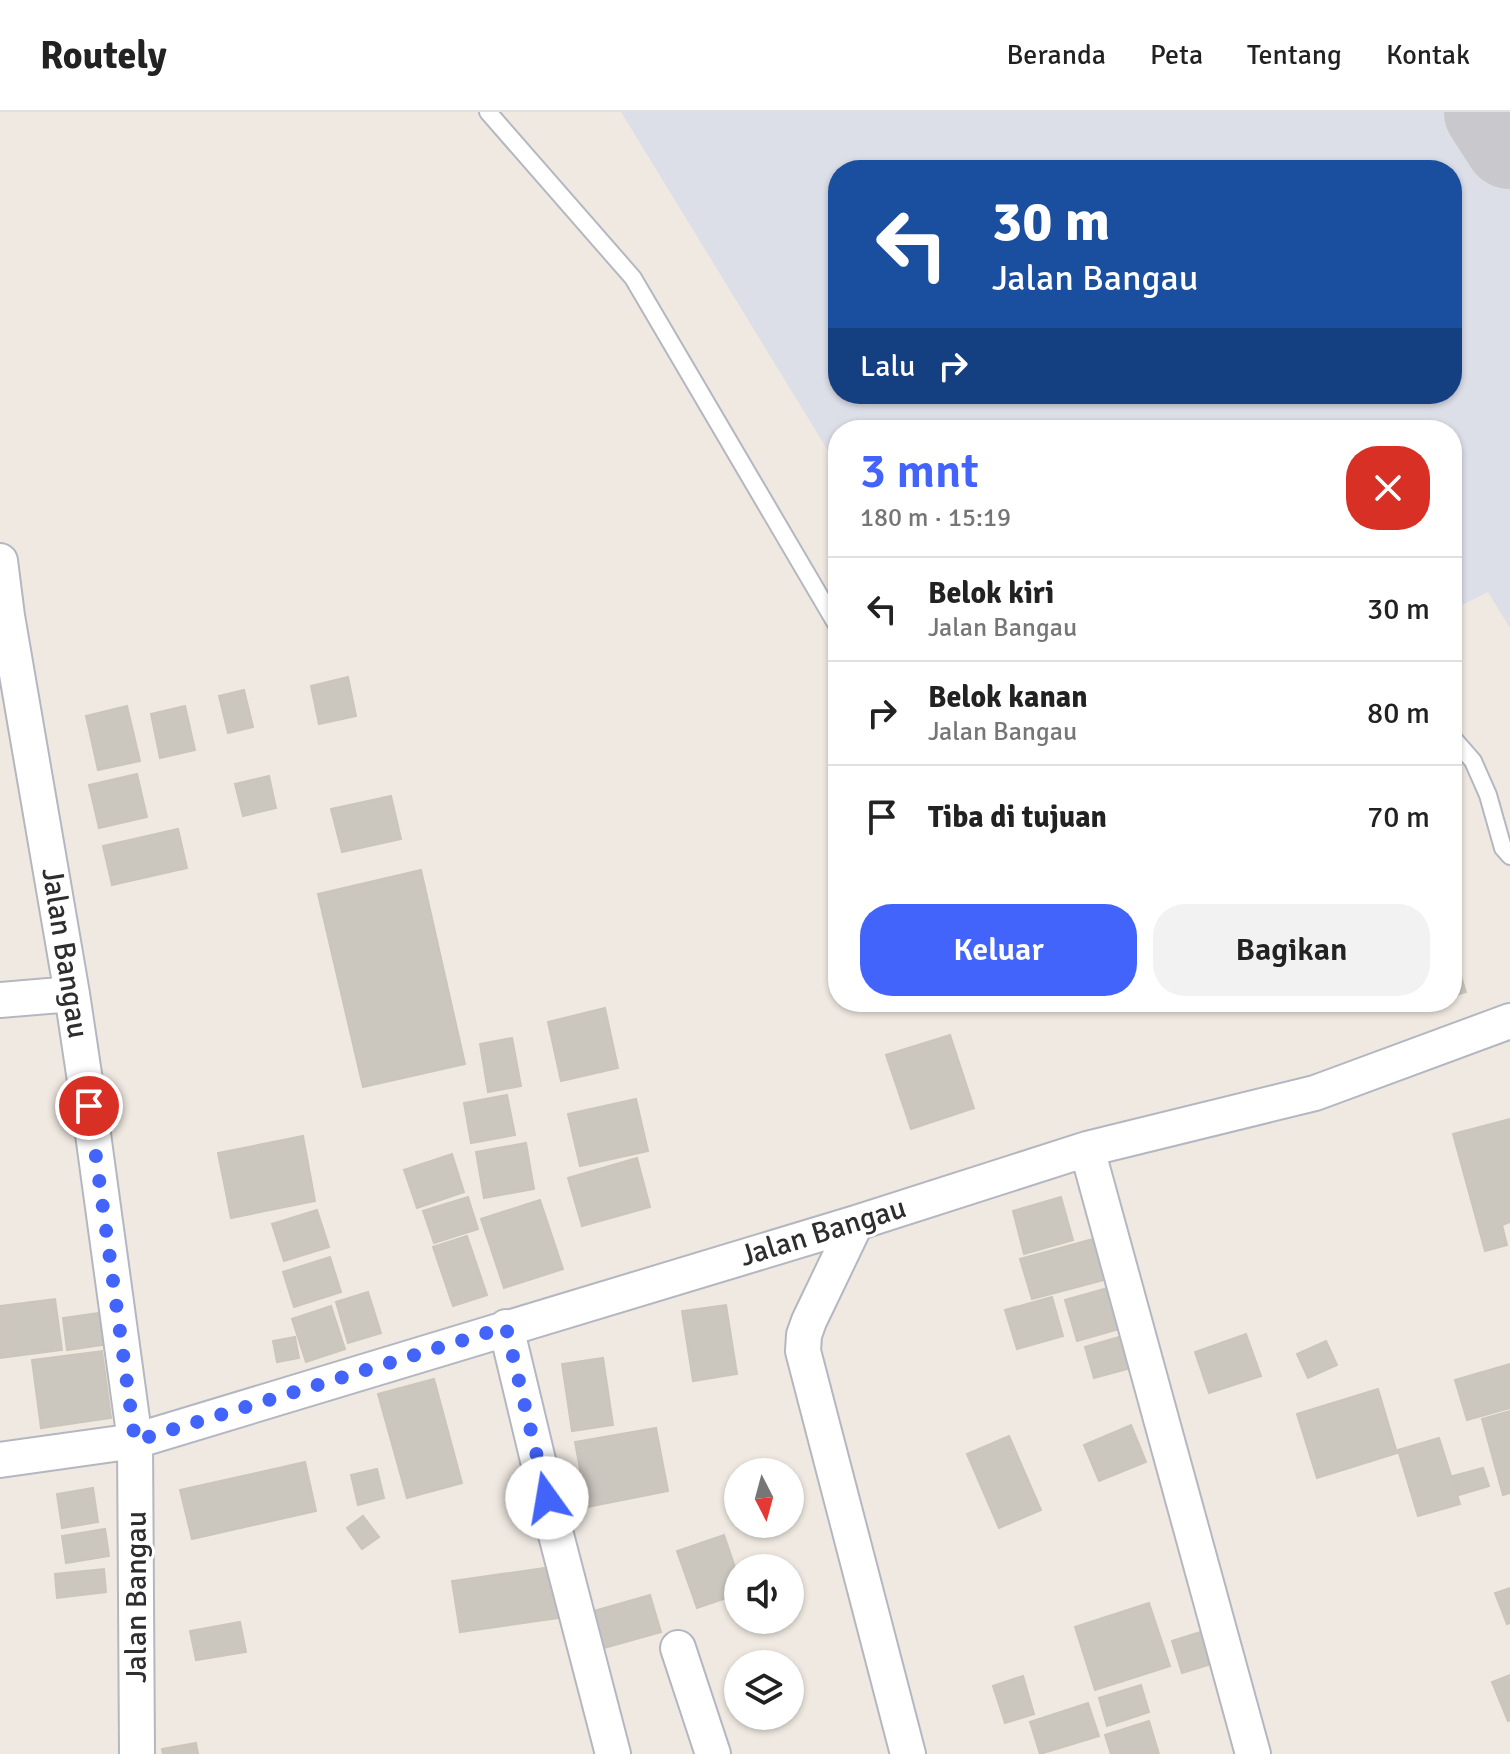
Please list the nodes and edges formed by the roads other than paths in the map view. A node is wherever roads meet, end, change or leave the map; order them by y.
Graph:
1 (488, 112) edge
2 (0, 561) edge
3 (828, 610) edge
4 (1462, 748) edge
5 (1510, 856) edge
6 (72, 994) junction
7 (0, 1000) edge
8 (1510, 1021) edge
9 (1087, 1149) junction
10 (856, 1223) junction
11 (506, 1327) junction
12 (135, 1441) junction
13 (0, 1460) edge
14 (678, 1648) dead end
15 (137, 1754) edge
16 (613, 1754) edge
17 (713, 1754) edge
18 (908, 1754) edge
19 (1253, 1754) edge

1 - 3 lane
2 - 6 street, Jalan Bangau
4 - 5 lane
6 - 7 street
6 - 12 street, Jalan Bangau
8 - 9 street, Jalan Bangau
9 - 10 street, Jalan Bangau
9 - 19 street
10 - 11 street, Jalan Bangau
10 - 18 street
11 - 12 street, Jalan Bangau
11 - 16 street
12 - 13 street
12 - 15 street, Jalan Bangau
14 - 17 street

